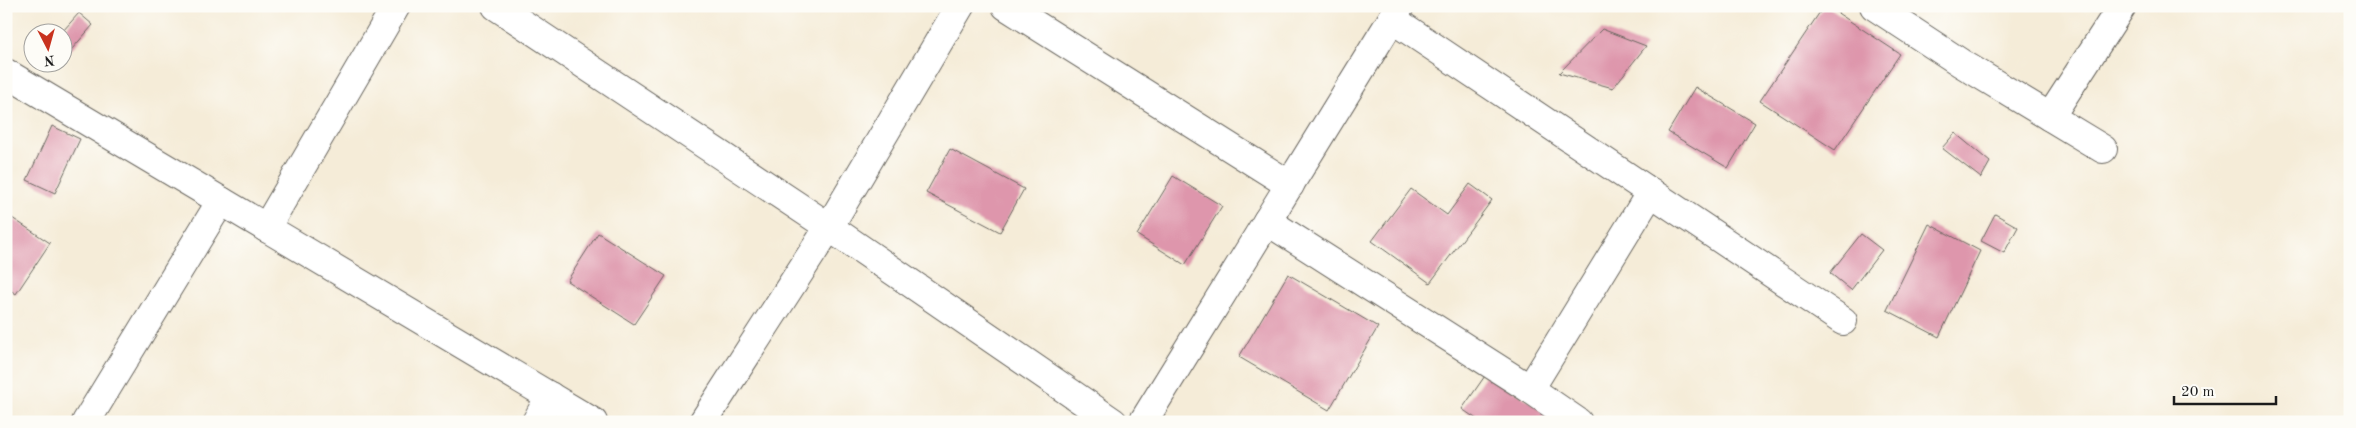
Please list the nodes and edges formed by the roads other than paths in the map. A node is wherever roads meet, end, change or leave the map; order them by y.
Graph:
1 (396, 6) edge
2 (496, 6) edge
3 (960, 6) edge
4 (1006, 6) edge
5 (1874, 6) edge
6 (2122, 6) edge
7 (1396, 13) edge
8 (6, 73) edge
9 (2050, 117) junction
10 (2103, 149) dead end
11 (1290, 185) junction
12 (1651, 192) junction
13 (221, 201) junction
14 (1267, 221) junction
15 (830, 227) junction
16 (266, 228) junction
17 (1843, 321) dead end
18 (1530, 389) junction
19 (550, 396) junction
20 (86, 422) edge
21 (536, 422) edge
22 (593, 422) edge
23 (703, 422) edge
24 (1113, 422) edge
25 (1143, 422) edge
26 (1578, 422) edge

1 - 16 street
2 - 15 street
3 - 15 street
4 - 11 street
5 - 9 street
6 - 9 street
7 - 11 street
7 - 12 street
8 - 13 street
9 - 10 street
11 - 14 street
12 - 17 street
12 - 18 street
13 - 16 street
13 - 20 street
14 - 18 street
14 - 25 street
15 - 23 street
15 - 24 street
16 - 19 street
18 - 26 street
19 - 21 street
19 - 22 street

